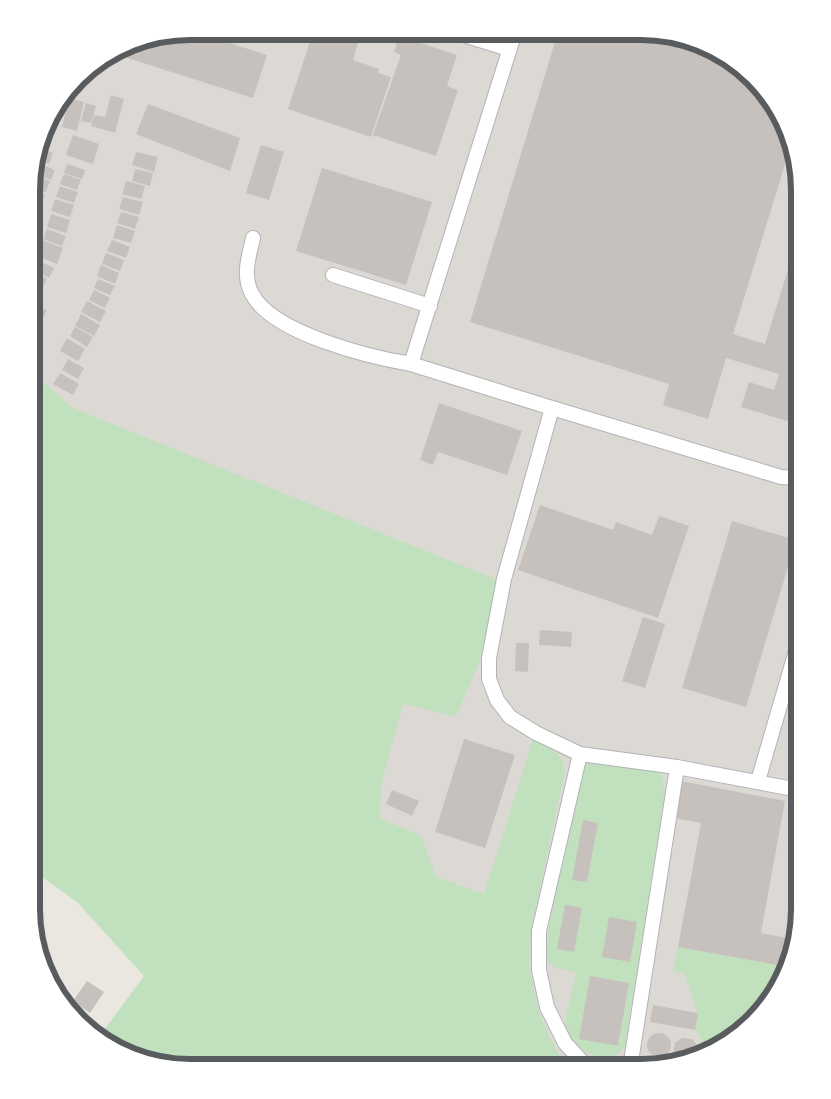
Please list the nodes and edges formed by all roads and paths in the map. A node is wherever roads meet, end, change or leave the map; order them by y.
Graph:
1 (478, 40) edge
2 (512, 40) edge
3 (509, 50) junction
4 (253, 238) dead end
5 (333, 275) dead end
6 (430, 306) junction
7 (410, 364) junction
8 (552, 408) junction
9 (791, 478) edge
10 (791, 669) edge
11 (580, 754) junction
12 (677, 767) junction
13 (758, 781) junction
14 (791, 788) edge
15 (580, 1059) edge
16 (631, 1059) edge

1 - 3 lane
2 - 3 lane
3 - 6 lane
4 - 7 lane
5 - 6 lane
6 - 7 lane
7 - 8 lane
8 - 9 lane
8 - 11 lane
10 - 13 lane
11 - 12 lane
11 - 15 lane
12 - 13 lane
12 - 16 lane
13 - 14 lane

